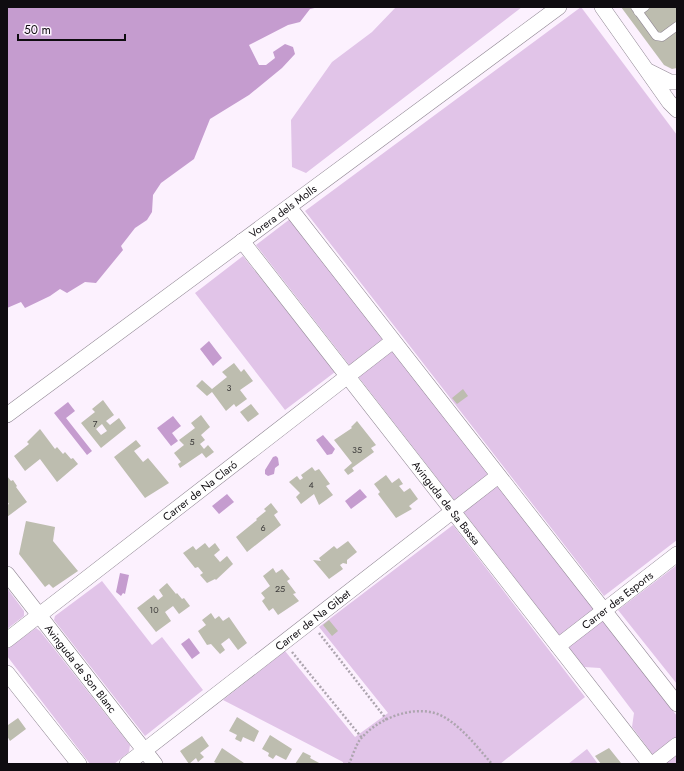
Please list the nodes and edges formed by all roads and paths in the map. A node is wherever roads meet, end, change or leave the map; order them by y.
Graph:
1 (559, 7) edge
2 (602, 7) edge
3 (639, 9) edge
4 (677, 26) edge
5 (649, 71) junction
6 (677, 82) edge
7 (677, 110) edge
8 (289, 207) junction
9 (242, 241) junction
10 (393, 341) junction
11 (348, 375) junction
12 (7, 415) edge
13 (498, 476) junction
14 (453, 511) junction
15 (677, 554) edge
16 (7, 574) edge
17 (604, 611) junction
18 (39, 615) junction
19 (310, 622) junction
20 (7, 640) edge
21 (284, 642) junction
22 (558, 646) junction
23 (7, 673) edge
24 (677, 704) edge
25 (387, 720) junction
26 (362, 738) junction
27 (677, 745) edge
28 (145, 750) junction
29 (78, 764) edge
30 (127, 764) edge
31 (155, 764) edge
32 (349, 764) edge
33 (492, 764) edge
34 (650, 764) edge
35 (653, 764) edge

1 - 8 street, Vorera dels Molls
2 - 5 street
3 - 4 lane
5 - 6 street
5 - 7 street
8 - 9 street, Vorera dels Molls
8 - 10 street
9 - 11 street, Avinguda de Sa Bassa
9 - 12 street, Vorera dels Molls
10 - 11 street, Carrer de Na Claró
10 - 13 street
11 - 14 street, Avinguda de Sa Bassa
11 - 18 street, Carrer de Na Claró
13 - 14 street, Carrer de Na Gibet
13 - 17 street
14 - 19 street, Carrer de Na Gibet
14 - 22 street, Avinguda de Sa Bassa
15 - 17 street, Carrer des Esports
16 - 18 street, Avinguda de Son Blanc
17 - 22 street, Carrer des Esports
17 - 24 street
18 - 20 street, Carrer de Na Claró
18 - 28 street, Avinguda de Son Blanc
19 - 21 street, Carrer de Na Gibet
19 - 25 path
21 - 26 path
21 - 28 street, Carrer de Na Gibet
22 - 34 street, Avinguda de Sa Bassa
23 - 29 street
25 - 26 path
25 - 33 path
26 - 32 path
27 - 35 street
28 - 30 street, Carrer de Na Gibet
28 - 31 street, Avinguda de Son Blanc

